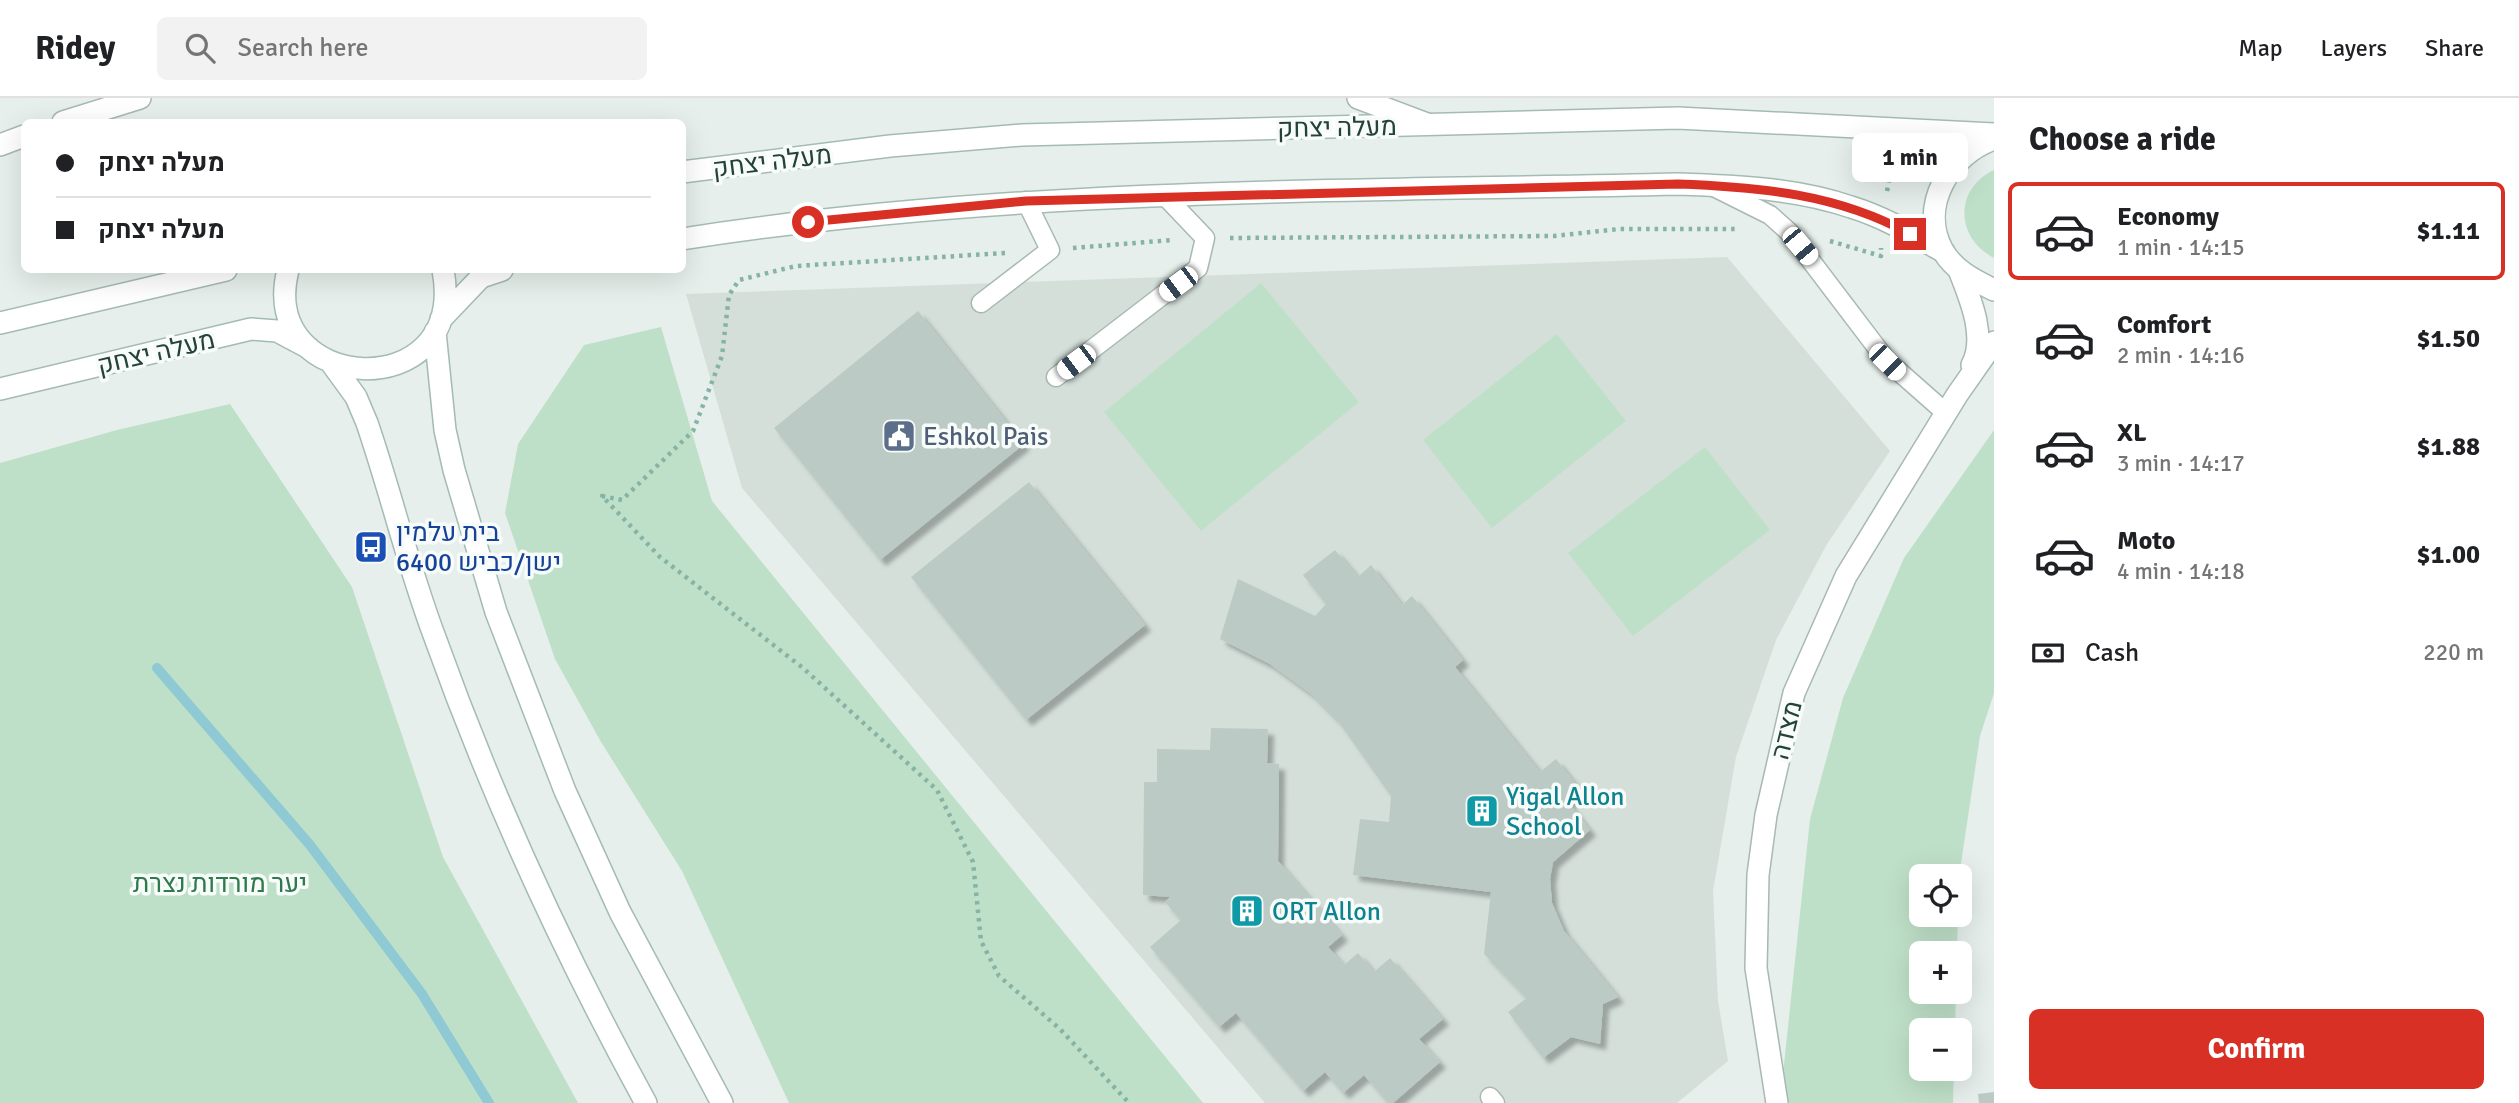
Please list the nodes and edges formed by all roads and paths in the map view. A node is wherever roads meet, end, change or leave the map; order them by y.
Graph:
1 (139, 98) edge
2 (1358, 98) edge
3 (72, 119) edge
4 (1429, 125) junction
5 (21, 137) edge
6 (1994, 137) edge
7 (0, 145) edge
8 (686, 172) edge
9 (1711, 185) junction
10 (1166, 197) junction
11 (1026, 201) junction
12 (1788, 232) junction
13 (686, 238) edge
14 (1205, 238) junction
15 (1050, 250) junction
16 (1944, 252) junction
17 (1881, 256) dead end
18 (1959, 270) junction
19 (213, 273) edge
20 (287, 273) edge
21 (443, 273) edge
22 (493, 273) edge
23 (1994, 290) edge
24 (981, 303) dead end
25 (0, 323) edge
26 (439, 325) junction
27 (1994, 342) edge
28 (309, 348) junction
29 (332, 364) junction
30 (1056, 377) dead end
31 (0, 389) edge
32 (1952, 404) junction
33 (646, 1103) edge
34 (722, 1103) edge
35 (1129, 1103) edge
36 (1777, 1103) edge

1 - 3 main road
2 - 4 main road
4 - 6 main road, מעלה יצחק
4 - 8 main road, מעלה יצחק
5 - 7 main road
6 - 16 main road
9 - 10 main road
9 - 12 lane
9 - 16 main road
10 - 11 main road
10 - 14 lane
11 - 13 main road
11 - 15 lane
12 - 14 path
12 - 17 path
12 - 32 lane
14 - 15 path
14 - 30 lane
15 - 24 lane
15 - 35 path
16 - 18 main road
18 - 23 main road
18 - 32 main road, מצדה
19 - 25 main road
20 - 28 main road
21 - 26 main road
22 - 26 main road
26 - 29 main road
26 - 34 main road
27 - 32 main road, מצדה
28 - 29 main road, מעלה יצחק
28 - 31 main road, מעלה יצחק
29 - 33 main road
32 - 36 main road, מצדה

